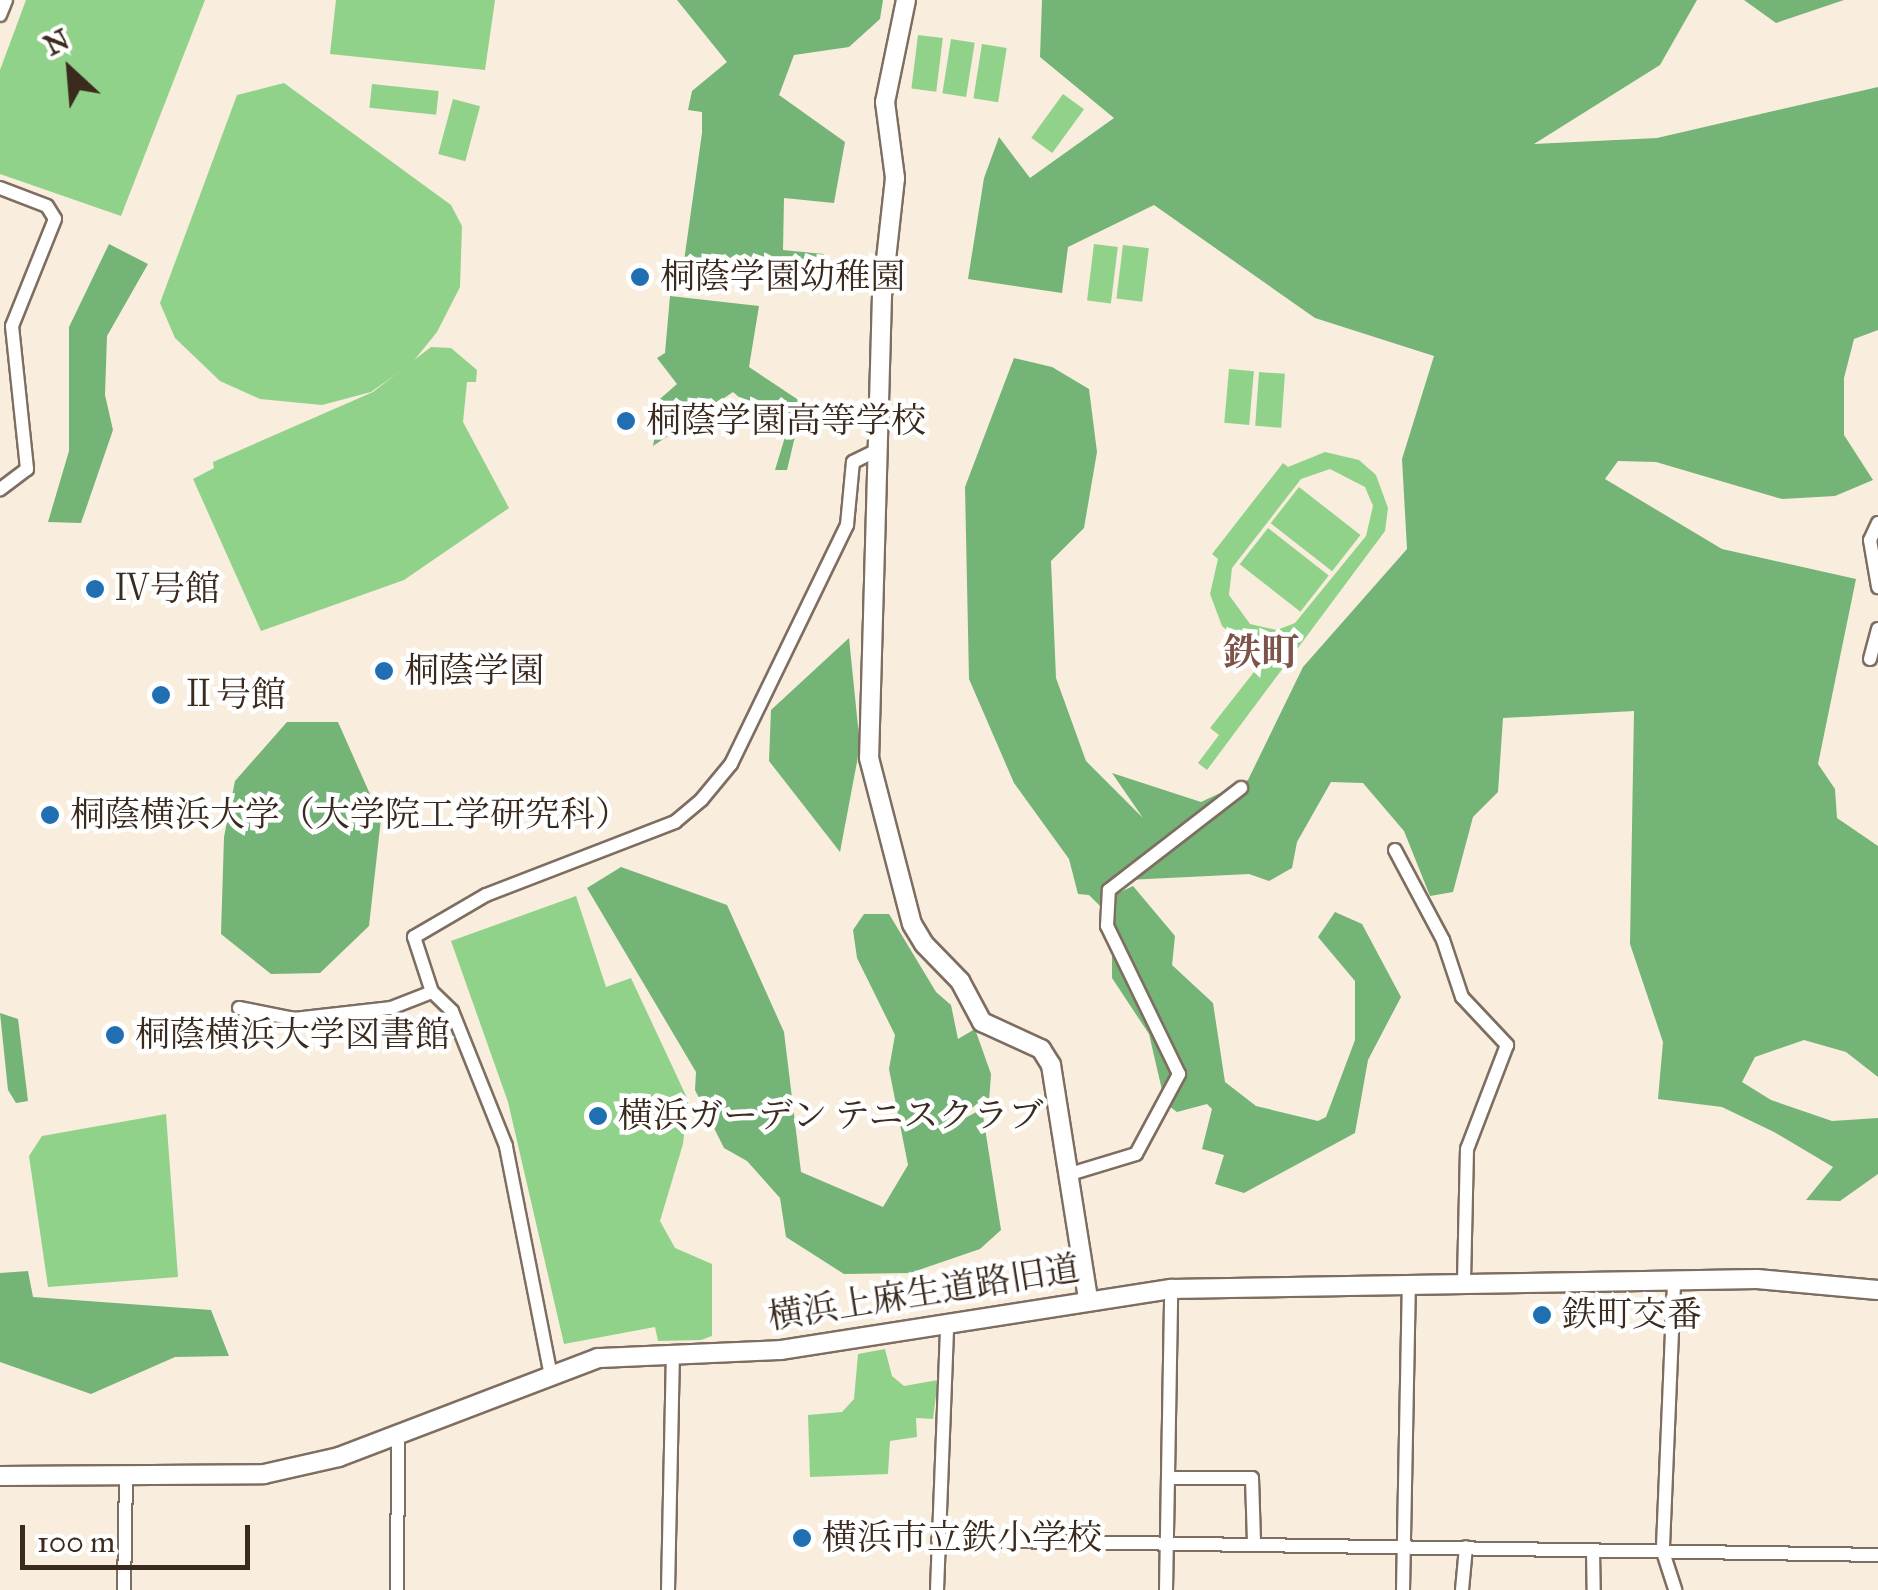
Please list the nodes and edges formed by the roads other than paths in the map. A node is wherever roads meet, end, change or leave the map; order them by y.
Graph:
1 (6, 0) edge
2 (906, 0) edge
3 (0, 14) edge
4 (0, 188) edge
5 (878, 450) junction
6 (0, 489) edge
7 (1878, 523) edge
8 (1878, 587) edge
9 (1878, 628) edge
10 (1870, 659) dead end
11 (1241, 788) dead end
12 (1395, 850) dead end
13 (432, 992) junction
14 (238, 1008) dead end
15 (1070, 1174) junction
16 (1674, 1284) junction
17 (1408, 1285) junction
18 (1464, 1286) junction
19 (1172, 1289) junction
20 (1878, 1290) edge
21 (1088, 1300) junction
22 (946, 1324) junction
23 (673, 1356) junction
24 (550, 1371) junction
25 (398, 1434) junction
26 (0, 1476) edge
27 (1168, 1478) junction
28 (126, 1479) junction
29 (938, 1540) junction
30 (1168, 1542) junction
31 (1254, 1543) junction
32 (1404, 1545) junction
33 (1466, 1547) junction
34 (1593, 1551) junction
35 (1663, 1552) junction
36 (1878, 1555) edge
37 (124, 1590) edge
38 (396, 1590) edge
39 (668, 1590) edge
40 (937, 1590) edge
41 (1166, 1590) edge
42 (1403, 1590) edge
43 (1462, 1590) edge
44 (1594, 1590) edge
45 (1675, 1590) edge

1 - 3 street
2 - 5 street
4 - 6 street
5 - 13 street
5 - 15 street
7 - 8 street
9 - 10 street
11 - 15 street
12 - 18 street
13 - 14 street
13 - 24 street
15 - 21 street
16 - 18 street, 横浜上麻生道路旧道
16 - 20 street, 横浜上麻生道路旧道
16 - 35 street
17 - 18 street, 横浜上麻生道路旧道
17 - 19 street, 横浜上麻生道路旧道
17 - 32 street
19 - 21 street, 横浜上麻生道路旧道
19 - 27 street
21 - 22 street, 横浜上麻生道路旧道
22 - 23 street, 横浜上麻生道路旧道
22 - 29 street
23 - 24 street, 横浜上麻生道路旧道
23 - 39 street
24 - 25 street, 横浜上麻生道路旧道
25 - 28 street, 横浜上麻生道路旧道
25 - 38 street
26 - 28 street, 横浜上麻生道路旧道
27 - 30 street
27 - 31 street
28 - 37 street
29 - 30 street
29 - 40 street
30 - 31 street
30 - 41 street
31 - 32 street
32 - 33 street
32 - 42 street
33 - 34 street
33 - 43 street
34 - 35 street
34 - 44 street
35 - 36 street
35 - 45 street

